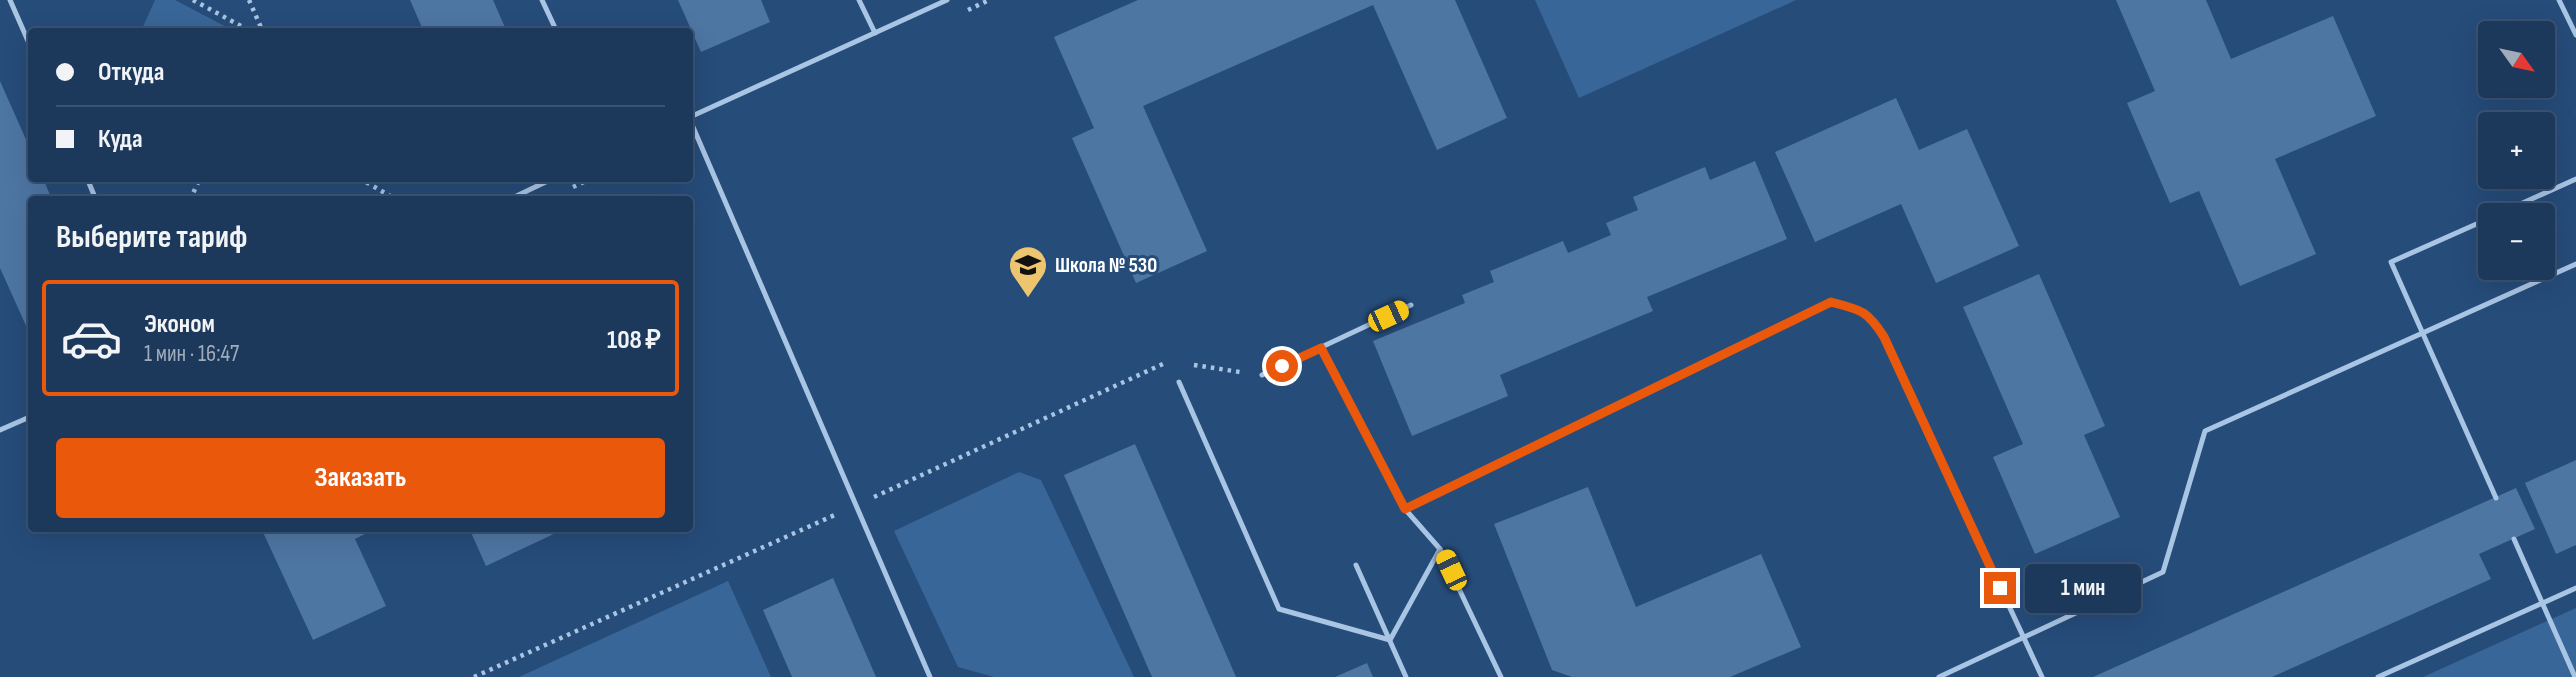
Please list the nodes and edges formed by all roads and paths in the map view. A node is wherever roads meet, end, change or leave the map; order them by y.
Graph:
1 (10, 0) edge
2 (193, 0) edge
3 (249, 0) edge
4 (542, 0) edge
5 (859, 0) edge
6 (947, 0) edge
7 (2559, 0) edge
8 (245, 28) edge
9 (261, 28) edge
10 (554, 28) edge
11 (875, 33) junction
12 (2576, 36) edge
13 (28, 41) edge
14 (693, 117) edge
15 (693, 125) edge
16 (2576, 179) edge
17 (366, 182) edge
18 (546, 182) edge
19 (390, 196) edge
20 (516, 196) edge
21 (2523, 203) edge
22 (2478, 223) edge
23 (2576, 264) edge
24 (1411, 305) dead end
25 (2423, 334) junction
26 (1321, 348) junction
27 (1169, 362) junction
28 (1262, 375) joint
29 (1179, 382) joint
30 (28, 418) edge
31 (0, 430) edge
32 (2496, 498) dead end
33 (856, 506) junction
34 (1405, 509) junction
35 (2514, 538) dead end
36 (1440, 549) junction
37 (1356, 565) dead end
38 (2576, 588) edge
39 (2543, 603) junction
40 (2023, 638) junction
41 (1390, 640) junction
42 (474, 677) edge
43 (930, 677) edge
44 (1406, 677) edge
45 (1501, 677) edge
46 (1939, 677) edge
47 (2042, 677) edge
48 (2378, 677) edge
49 (2575, 677) edge

1 - 13 lane
2 - 8 path
3 - 9 path
4 - 10 lane
5 - 11 lane
6 - 11 lane
7 - 12 lane
11 - 14 lane
15 - 33 lane
16 - 21 lane
17 - 19 path
18 - 20 lane
22 - 25 lane
23 - 25 lane
24 - 26 lane
25 - 32 lane
25 - 40 lane
26 - 28 lane
26 - 34 lane
27 - 28 path
27 - 29 path
27 - 33 path
29 - 41 lane
30 - 31 lane
33 - 42 path
33 - 43 lane
34 - 36 lane
34 - 40 lane
35 - 39 lane
36 - 41 lane
36 - 45 lane
37 - 41 lane
38 - 39 lane
39 - 48 lane
39 - 49 lane
40 - 46 lane
40 - 47 lane
41 - 44 lane

